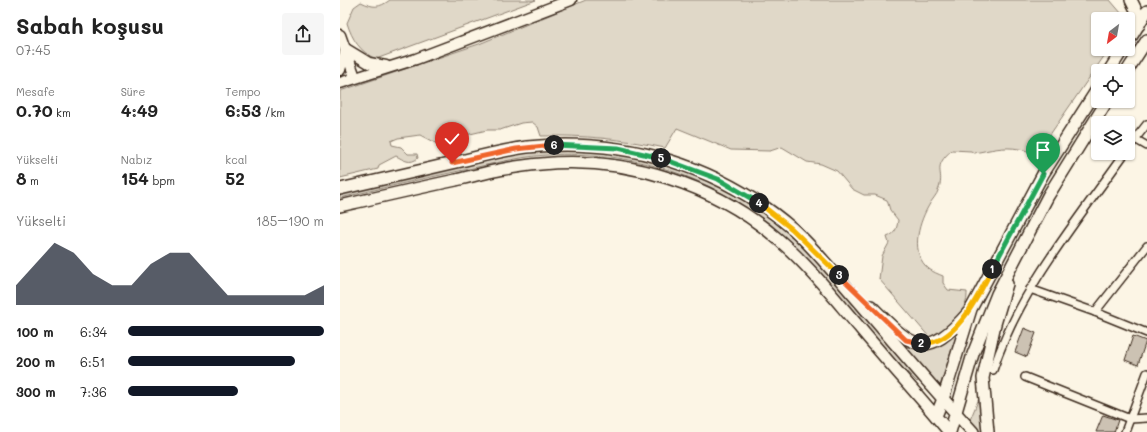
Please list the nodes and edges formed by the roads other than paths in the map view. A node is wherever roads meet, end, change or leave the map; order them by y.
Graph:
1 (571, 0) edge
2 (1131, 0) edge
3 (1147, 12) edge
4 (1139, 25) junction
5 (1135, 31) edge
6 (340, 35) edge
7 (1147, 40) edge
8 (346, 49) junction
9 (1132, 64) edge
10 (390, 66) junction
11 (340, 70) edge
12 (355, 77) junction
13 (340, 83) edge
14 (1091, 99) edge
15 (1103, 108) edge
16 (1147, 124) edge
17 (1135, 139) joint
18 (1147, 146) edge
19 (1120, 160) edge
20 (340, 189) edge
21 (340, 206) edge
22 (1147, 246) edge
23 (815, 252) junction
24 (1016, 257) junction
25 (1030, 289) junction
26 (971, 309) junction
27 (1095, 312) junction
28 (1147, 333) edge
29 (993, 370) dead end
30 (1147, 373) edge
31 (1025, 377) dead end
32 (943, 399) junction
33 (955, 413) junction
34 (936, 416) junction
35 (1147, 418) edge
36 (1130, 419) junction
37 (950, 432) edge
38 (973, 432) edge
39 (988, 432) edge
40 (1125, 432) edge

1 - 10 main road
2 - 4 main road
3 - 4 main road
4 - 5 main road
6 - 8 main road
7 - 9 main road
8 - 10 main road
8 - 11 main road
8 - 12 main road
10 - 12 main road
12 - 13 main road
14 - 26 main road
15 - 24 main road
16 - 17 street
17 - 18 street
19 - 25 street
20 - 23 main road
21 - 34 main road
22 - 27 street
23 - 26 main road
23 - 32 main road
24 - 33 main road
24 - 39 main road
25 - 27 street
25 - 29 street
26 - 32 main road
27 - 28 street
30 - 36 street
31 - 36 street
32 - 33 main road
32 - 34 main road
33 - 37 main road
33 - 38 main road
34 - 37 main road
35 - 36 street
36 - 40 street

